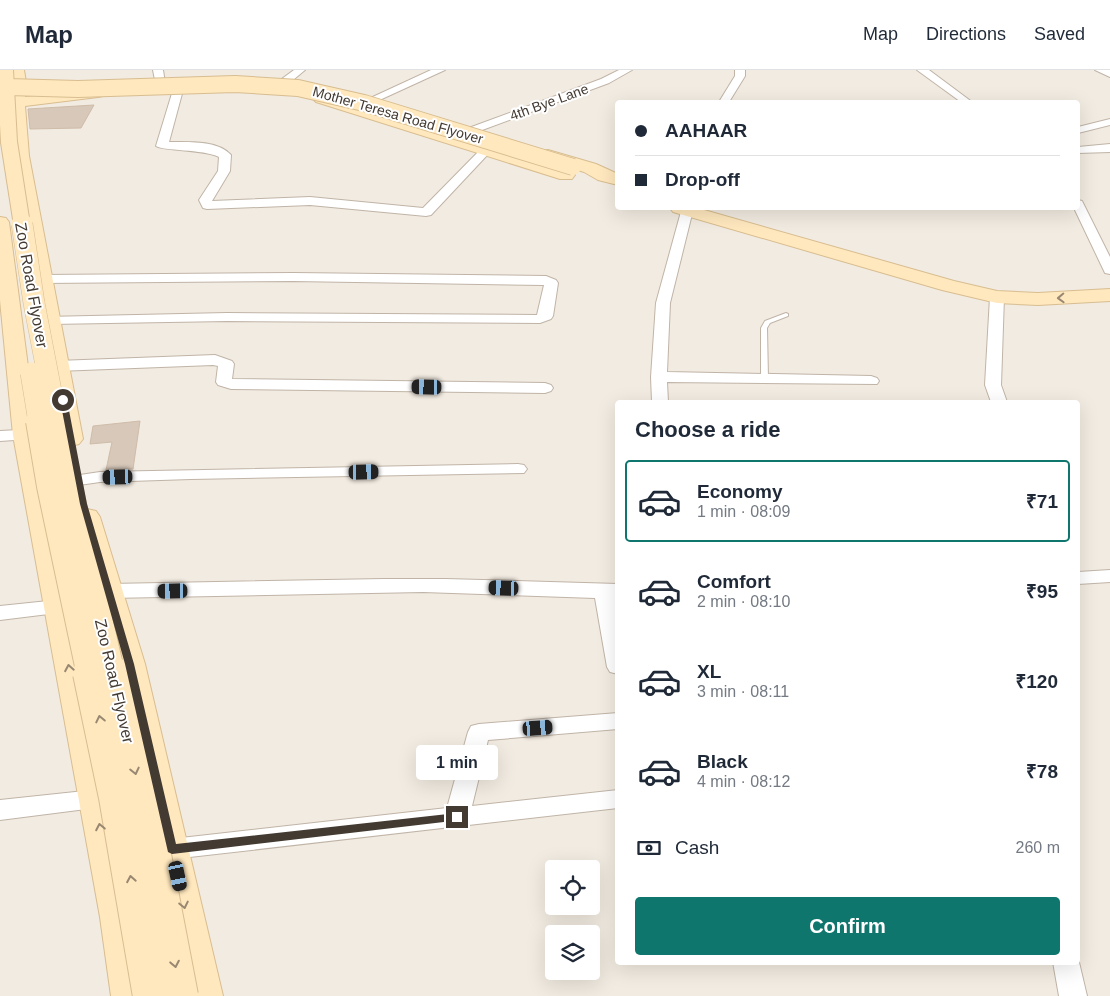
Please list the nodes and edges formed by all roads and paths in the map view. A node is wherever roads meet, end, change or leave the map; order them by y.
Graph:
1 (300, 70) edge
2 (440, 70) edge
3 (627, 70) edge
4 (740, 70) edge
5 (922, 70) edge
6 (1100, 70) edge
7 (1110, 74) edge
8 (159, 77) edge
9 (283, 83) junction
10 (9, 88) edge
11 (178, 90) junction
12 (725, 100) edge
13 (964, 100) edge
14 (369, 101) junction
15 (1110, 122) edge
16 (1080, 130) edge
17 (470, 131) junction
18 (1110, 148) edge
19 (486, 150) junction
20 (1080, 150) edge
21 (0, 158) edge
22 (607, 179) edge
23 (1080, 208) edge
24 (683, 210) edge
25 (686, 210) edge
26 (719, 210) edge
27 (1, 237) edge
28 (1110, 270) edge
29 (42, 279) junction
30 (1110, 279) edge
31 (1110, 295) edge
32 (997, 297) junction
33 (6, 307) edge
34 (786, 315) dead end
35 (50, 320) junction
36 (57, 366) junction
37 (658, 377) junction
38 (764, 379) junction
39 (871, 381) dead end
40 (545, 388) dead end
41 (660, 400) edge
42 (998, 400) edge
43 (70, 433) junction
44 (12, 436) edge
45 (518, 469) dead end
46 (79, 480) junction
47 (1110, 576) edge
48 (1080, 578) edge
49 (109, 591) junction
50 (611, 591) edge
51 (58, 608) junction
52 (0, 613) edge
53 (615, 634) edge
54 (615, 721) edge
55 (94, 799) junction
56 (615, 800) edge
57 (0, 810) edge
58 (457, 817) junction
59 (172, 849) junction
60 (1067, 965) edge
61 (130, 996) edge
62 (150, 996) edge
63 (181, 996) edge
64 (204, 996) edge
65 (1073, 996) edge

1 - 9 street
2 - 14 street
3 - 17 street, 4th Bye Lane
4 - 12 street
5 - 13 street
6 - 7 street
8 - 9 main road
8 - 10 main road
9 - 14 main road
10 - 11 main road
10 - 22 main road, Mother Teresa Road Flyover, bridge
10 - 29 main road
10 -> 63 main road, Zoo Road Flyover, bridge
11 - 19 main road
11 - 19 street
14 - 17 main road
15 - 16 street
17 - 22 main road
18 - 20 street
19 - 22 main road
62 -> 21 main road, Zoo Road Flyover, bridge
23 - 28 street
24 - 37 street
25 - 32 main road
26 - 30 main road
27 - 33 main road
29 - 35 main road
29 - 35 street
31 -> 32 main road
32 - 42 street
33 - 44 main road
34 - 38 lane
35 - 36 main road
36 - 40 street
36 - 43 main road
37 - 38 street
37 - 41 street
38 - 39 street
43 - 44 street
43 - 46 main road
44 - 51 main road
45 - 46 street
46 - 49 main road
47 - 48 street
49 - 50 street
49 - 59 main road
50 - 53 street
51 - 52 street
55 -> 51 main road
54 - 58 street
55 - 57 street
61 -> 55 main road
56 - 58 street
58 - 59 street
59 -> 64 main road
60 - 65 street

